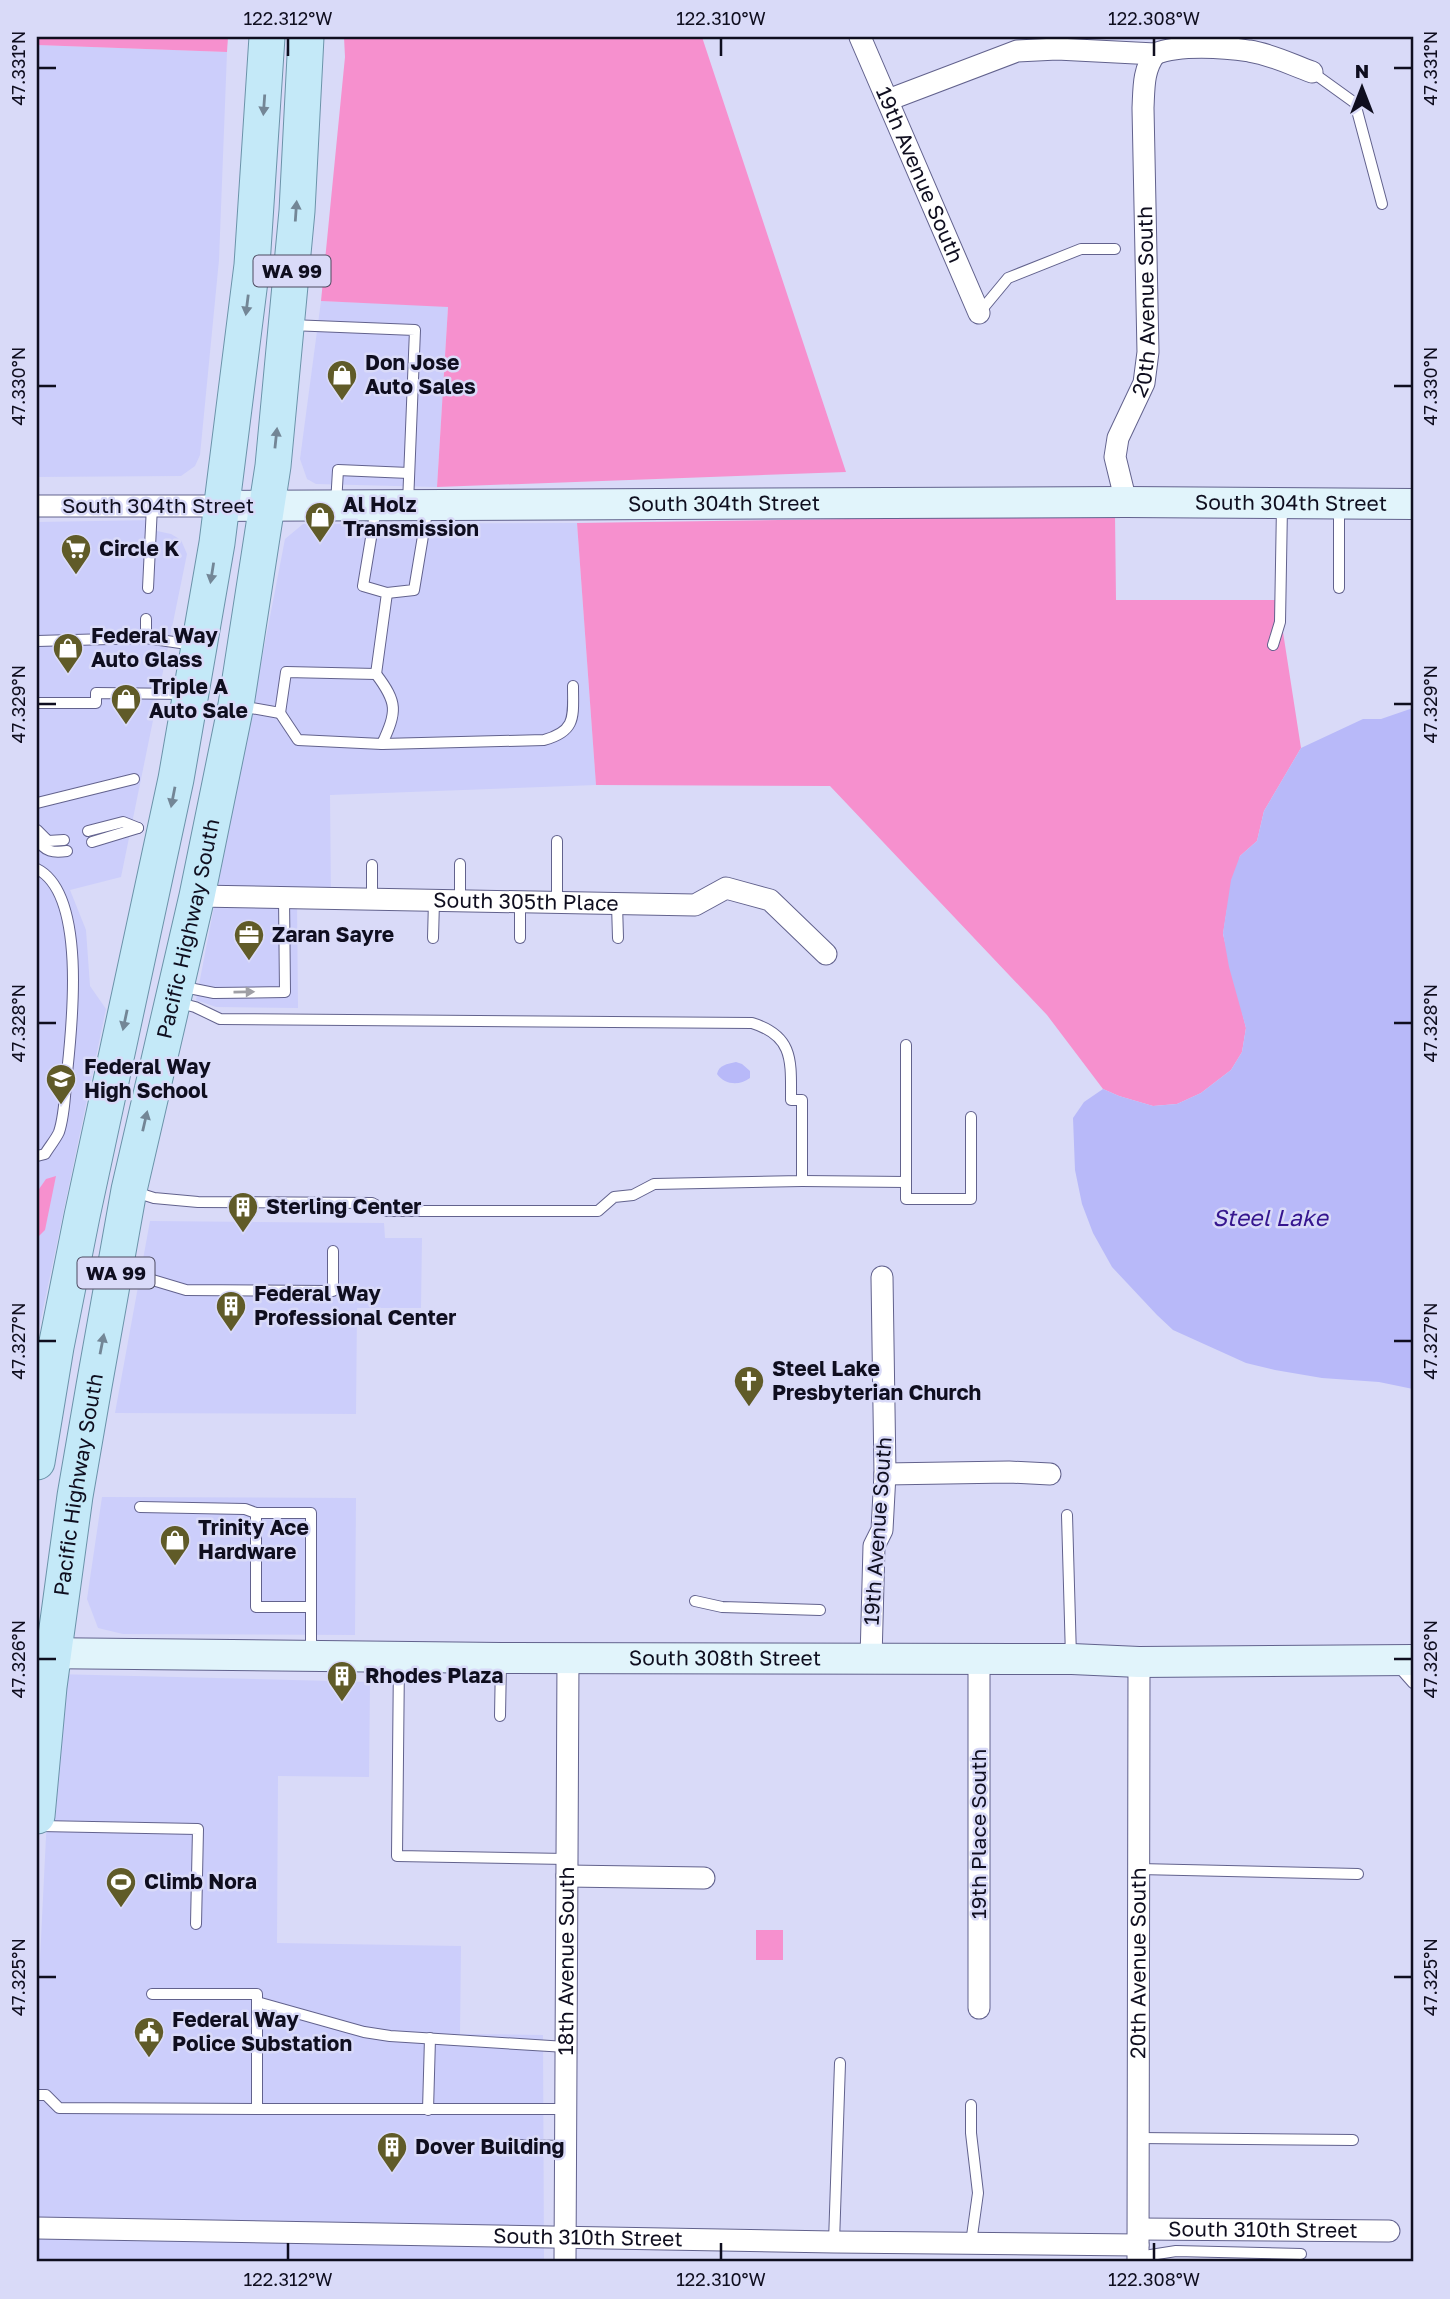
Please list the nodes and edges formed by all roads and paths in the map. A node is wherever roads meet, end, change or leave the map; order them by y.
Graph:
1 (267, 37) edge
2 (306, 37) edge
3 (860, 37) edge
4 (1155, 54) junction
5 (1312, 72) joint
6 (888, 100) junction
7 (1382, 204) dead end
8 (1115, 249) dead end
9 (978, 313) joint
10 (287, 325) junction
11 (409, 473) junction
12 (1126, 502) junction
13 (1282, 503) junction
14 (1339, 503) junction
15 (1413, 504) edge
16 (267, 505) junction
17 (336, 505) junction
18 (376, 505) junction
19 (418, 505) junction
20 (37, 506) edge
21 (152, 506) junction
22 (222, 506) junction
23 (148, 588) dead end
24 (1339, 588) dead end
25 (387, 593) junction
26 (146, 619) dead end
27 (146, 638) junction
28 (37, 641) edge
29 (1273, 645) dead end
30 (200, 646) junction
31 (376, 674) junction
32 (573, 686) dead end
33 (192, 694) junction
34 (37, 703) edge
35 (236, 705) junction
36 (280, 713) junction
37 (382, 744) junction
38 (134, 779) dead end
39 (37, 803) edge
40 (138, 828) dead end
41 (37, 830) edge
42 (90, 837) dead end
43 (37, 839) edge
44 (557, 841) dead end
45 (460, 864) dead end
46 (372, 865) dead end
47 (37, 869) edge
48 (197, 896) junction
49 (284, 898) junction
50 (372, 900) junction
51 (434, 901) junction
52 (460, 901) junction
53 (520, 902) junction
54 (557, 903) junction
55 (617, 904) junction
56 (433, 938) dead end
57 (520, 938) dead end
58 (618, 938) dead end
59 (826, 954) dead end
60 (175, 993) junction
61 (906, 1045) dead end
62 (971, 1117) dead end
63 (37, 1156) edge
64 (802, 1181) junction
65 (906, 1182) junction
66 (129, 1190) junction
67 (333, 1251) dead end
68 (117, 1269) junction
69 (883, 1276) dead end
70 (37, 1462) edge
71 (885, 1474) junction
72 (1050, 1474) dead end
73 (140, 1507) dead end
74 (256, 1513) junction
75 (1067, 1515) dead end
76 (695, 1601) dead end
77 (311, 1607) junction
78 (820, 1610) dead end
79 (45, 1653) edge
80 (311, 1656) junction
81 (399, 1657) junction
82 (501, 1658) junction
83 (568, 1658) junction
84 (871, 1659) junction
85 (978, 1659) junction
86 (1072, 1659) junction
87 (1139, 1662) junction
88 (1407, 1668) edge
89 (500, 1716) dead end
90 (37, 1816) edge
91 (37, 1826) edge
92 (567, 1867) junction
93 (1139, 1869) junction
94 (1358, 1874) dead end
95 (704, 1878) dead end
96 (196, 1924) dead end
97 (152, 1994) dead end
98 (257, 2002) junction
99 (979, 2008) dead end
100 (430, 2038) junction
101 (566, 2047) junction
102 (840, 2063) dead end
103 (37, 2095) edge
104 (971, 2105) dead end
105 (257, 2109) junction
106 (565, 2109) junction
107 (428, 2110) junction
108 (1138, 2138) junction
109 (1353, 2140) dead end
110 (512, 2145) dead end
111 (565, 2146) junction
112 (37, 2228) edge
113 (1389, 2231) dead end
114 (565, 2237) junction
115 (834, 2242) junction
116 (971, 2243) junction
117 (1138, 2248) edge
118 (1301, 2254) dead end
119 (565, 2262) edge

1 -> 22 main road, Pacific Highway South / WA 99
10 -> 2 main road, Pacific Highway South / WA 99
3 - 6 street, 19th Avenue South
4 - 5 street
4 - 6 street
4 - 12 street, 20th Avenue South
5 - 7 lane
6 - 9 street, 19th Avenue South
8 - 9 lane
10 - 11 lane
16 -> 10 main road, Pacific Highway South / WA 99
11 - 17 lane
11 - 19 lane
12 - 13 street, South 304th Street
12 - 19 street, South 304th Street
13 - 14 street, South 304th Street
13 - 29 lane
14 - 15 street, South 304th Street
14 - 24 lane
16 - 17 street, South 304th Street
16 - 22 street, South 304th Street
16 - 35 main road, Pacific Highway South / WA 99
17 - 18 street, South 304th Street
18 - 19 street, South 304th Street
18 - 25 lane
19 - 25 lane
20 - 21 street, South 304th Street
21 - 22 street, South 304th Street
21 - 23 lane
22 -> 30 main road, Pacific Highway South / WA 99
25 - 31 lane
26 - 27 lane
27 - 28 lane
27 - 30 lane
30 - 33 main road, Pacific Highway South / WA 99
31 - 36 lane
31 - 37 lane
32 - 37 lane
33 - 34 lane
33 -> 70 main road, Pacific Highway South / WA 99
35 - 36 lane
35 - 48 main road, Pacific Highway South / WA 99
36 - 37 lane
38 - 39 lane
40 - 42 lane
41 - 43 lane
44 - 54 lane
45 - 52 lane
46 - 50 lane
47 - 63 lane
48 - 49 street, South 305th Place
48 - 60 main road, Pacific Highway South / WA 99
49 - 50 street, South 305th Place
60 -> 49 lane
50 - 51 street, South 305th Place
51 - 52 street, South 305th Place
51 - 56 lane
52 - 53 street, South 305th Place
53 - 54 street, South 305th Place
53 - 57 lane
54 - 55 street, South 305th Place
55 - 58 lane
55 - 59 street, South 305th Place
60 - 64 lane
66 -> 60 main road, Pacific Highway South / WA 99
61 - 65 lane
62 - 65 lane
64 - 65 lane
64 - 66 lane
66 - 68 main road, Pacific Highway South / WA 99
67 - 68 lane
79 -> 68 main road, Pacific Highway South / WA 99
69 - 71 street, 19th Avenue South
71 - 72 street
71 - 84 street, 19th Avenue South
73 - 74 lane
74 - 77 lane
74 - 77 lane
75 - 86 lane
76 - 78 lane
77 - 80 lane
79 - 80 street, South 308th Street
79 - 90 main road, Pacific Highway South / WA 99
80 - 81 street, South 308th Street
81 - 82 street, South 308th Street
81 - 92 lane
82 - 83 street, South 308th Street
82 - 89 lane
83 - 84 street, South 308th Street
83 - 92 street, 18th Avenue South
84 - 85 street, South 308th Street
85 - 86 street, South 308th Street
85 - 99 street, 19th Place South
86 - 87 street, South 308th Street
87 - 88 street, South 308th Street
87 - 93 street, 20th Avenue South
91 - 96 lane
92 - 95 street
92 - 101 street, 18th Avenue South
93 - 94 lane
93 - 108 street, 20th Avenue South
97 - 98 lane
98 - 100 lane
98 - 105 lane
100 - 101 lane
100 - 107 lane
101 - 106 street, 18th Avenue South
102 - 115 lane
103 - 105 lane
104 - 116 lane
105 - 107 lane
106 - 107 lane
106 - 111 street, 18th Avenue South
108 - 109 lane
108 - 117 street, 20th Avenue South
110 - 111 lane
111 - 114 street, 18th Avenue South
112 - 114 street, South 310th Street
113 - 117 street, South 310th Street
114 - 115 street, South 310th Street
114 - 119 street, 18th Avenue South
115 - 116 street, South 310th Street
116 - 117 street, South 310th Street
117 - 118 lane

